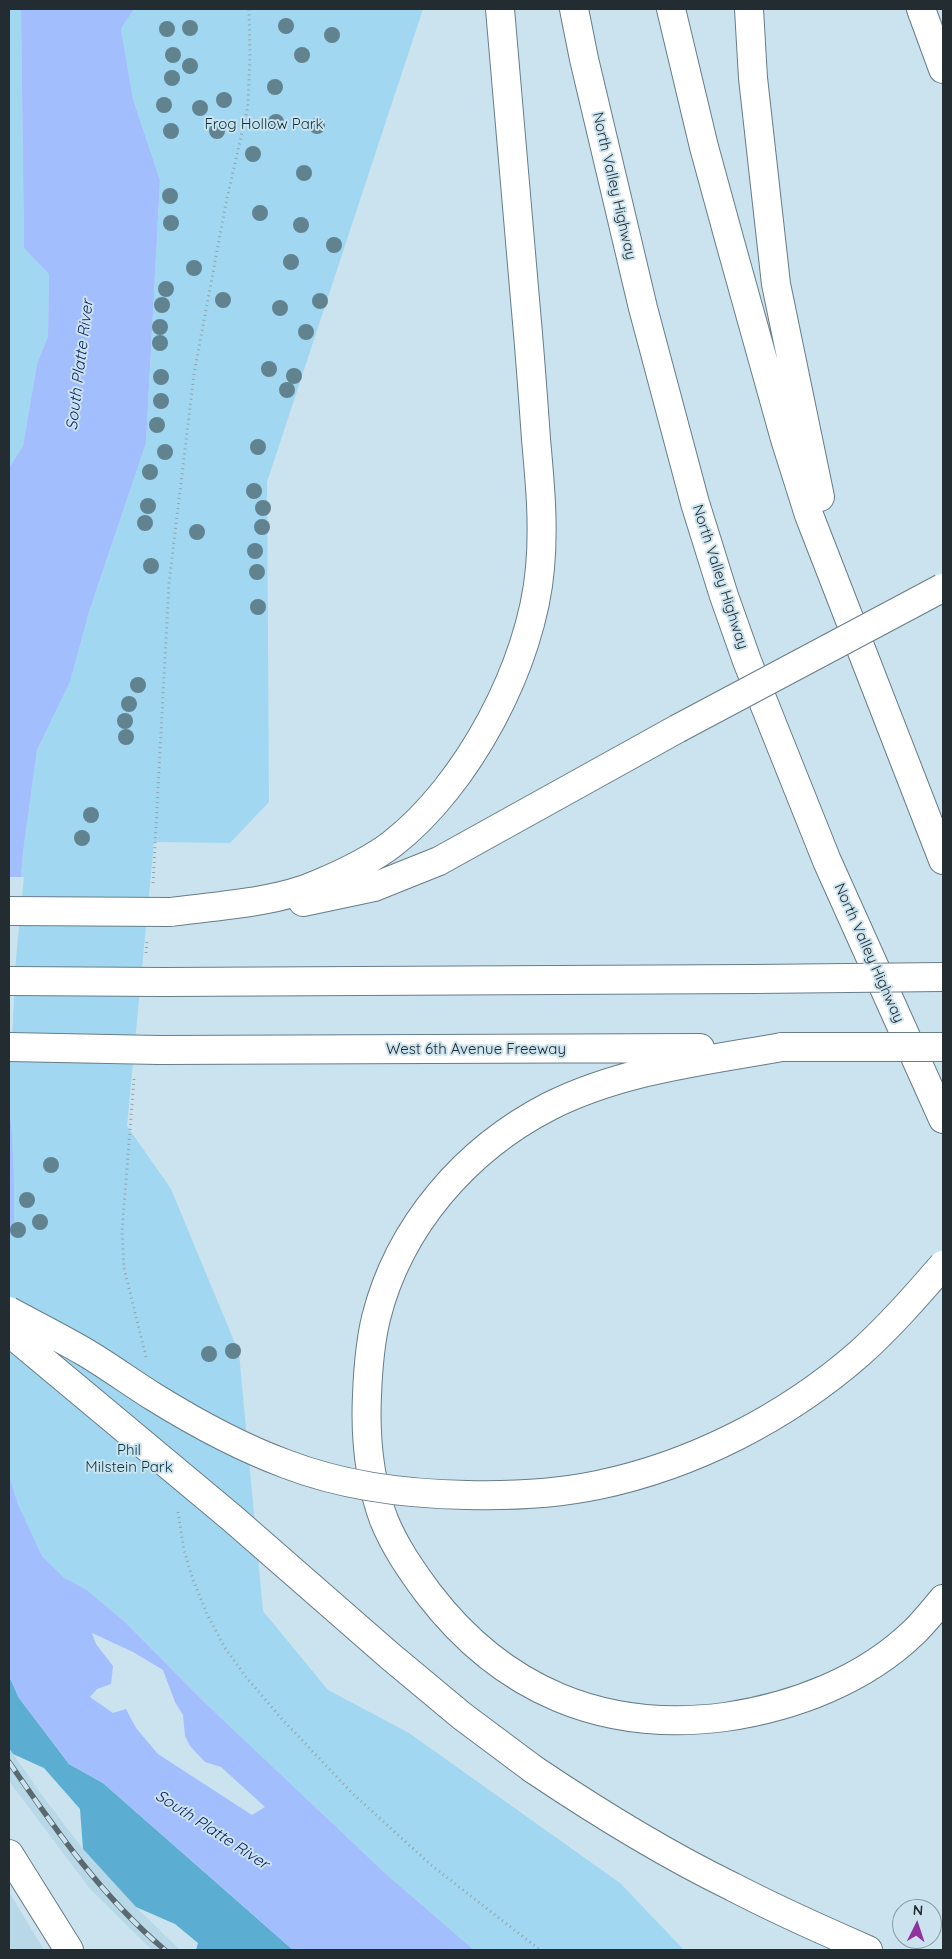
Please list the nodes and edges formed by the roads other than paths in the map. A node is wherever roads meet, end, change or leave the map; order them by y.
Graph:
1 (500, 9) edge
2 (574, 9) edge
3 (671, 9) edge
4 (749, 9) edge
5 (921, 9) edge
6 (943, 69) edge
7 (942, 588) edge
8 (841, 599) junction
9 (943, 860) edge
10 (9, 911) edge
11 (170, 912) junction
12 (943, 977) edge
13 (9, 981) edge
14 (943, 1046) edge
15 (9, 1047) edge
16 (782, 1047) junction
17 (943, 1119) edge
18 (943, 1265) edge
19 (9, 1311) edge
20 (9, 1332) edge
21 (943, 1599) edge
22 (9, 1854) edge
23 (69, 1950) edge
24 (868, 1950) edge

1 - 11 main road
2 - 17 main road, North Valley Highway
3 - 8 main road
4 - 8 main road
5 - 6 main road
7 - 11 main road, bridge
8 - 9 main road
10 - 11 main road, bridge
12 - 13 main road, bridge
14 - 16 main road, West 6th Avenue Freeway, bridge
15 - 16 main road, West 6th Avenue Freeway, bridge
16 - 21 main road
18 - 19 main road, bridge
20 - 24 main road, bridge
22 - 23 main road

